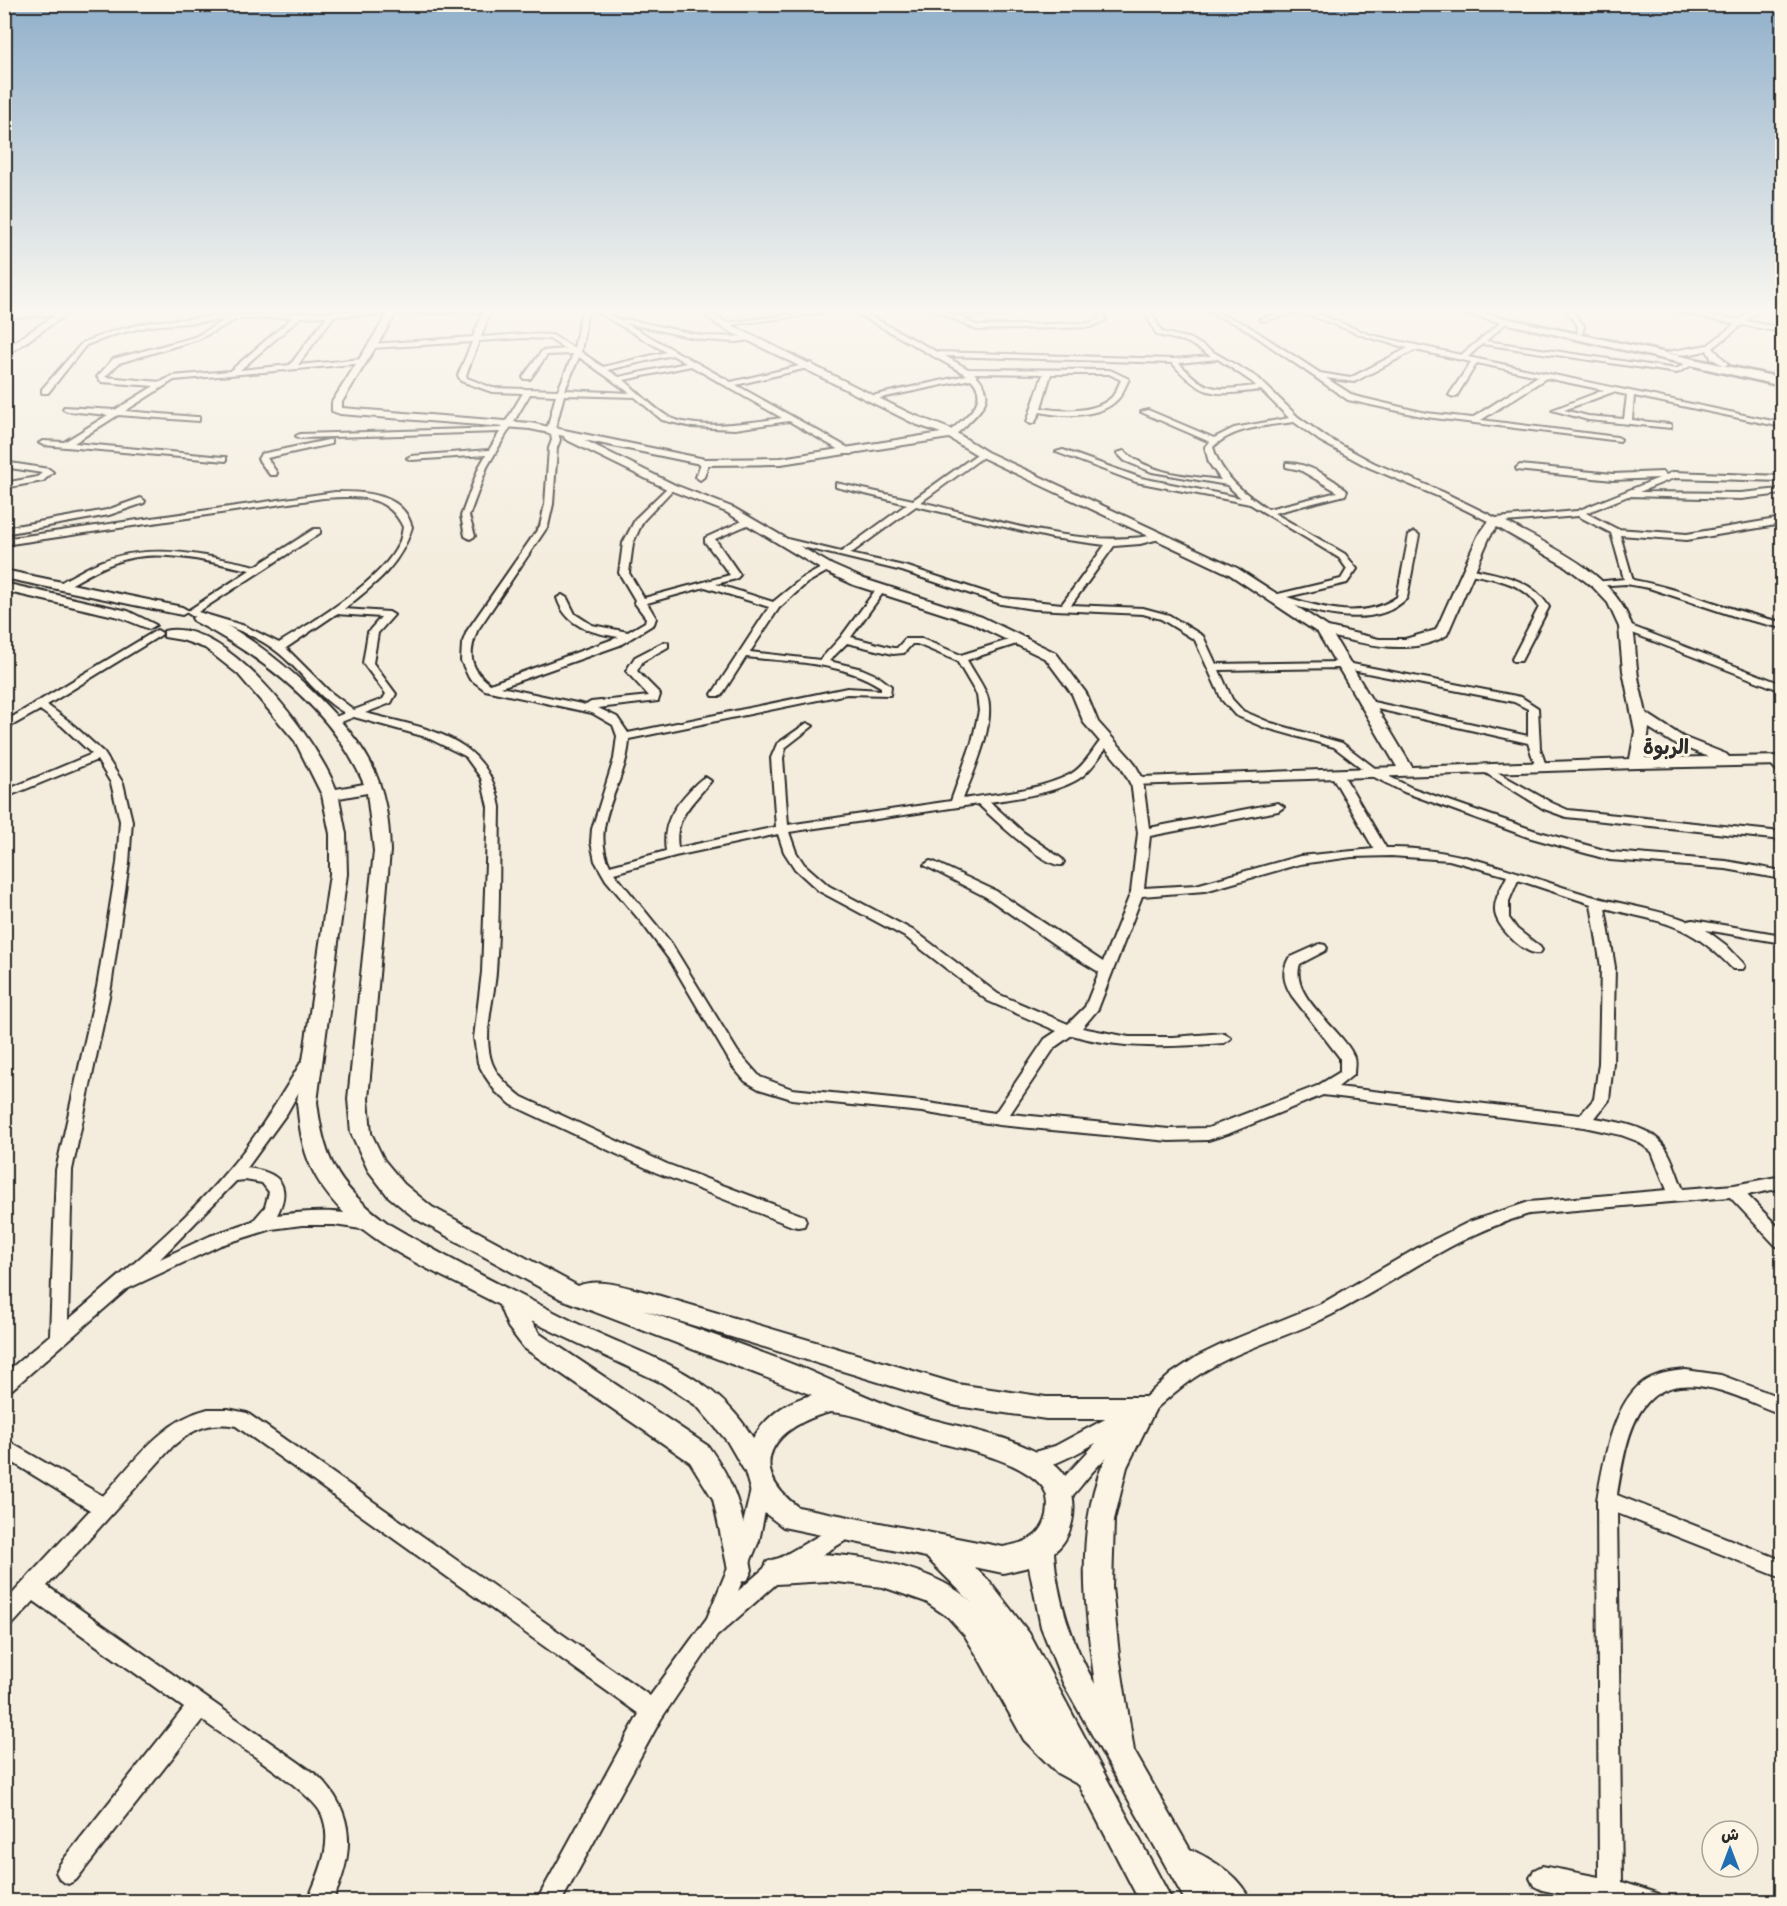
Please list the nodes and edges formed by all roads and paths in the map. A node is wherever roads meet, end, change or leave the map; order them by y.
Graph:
1 (139, 398) edge
2 (339, 398) edge
3 (524, 398) edge
4 (559, 398) edge
5 (639, 398) edge
6 (752, 398) edge
7 (874, 398) edge
8 (981, 398) edge
9 (1040, 398) edge
10 (1115, 398) edge
11 (1274, 398) edge
12 (1351, 398) edge
13 (1509, 398) edge
14 (1589, 398) edge
15 (1630, 398) edge
16 (1658, 398) edge
17 (67, 409) dead end
18 (1037, 409) junction
19 (116, 412) junction
20 (1145, 412) dead end
21 (196, 419) dead end
22 (790, 419) junction
23 (1295, 419) junction
24 (1473, 421) junction
25 (1031, 422) dead end
26 (1628, 422) junction
27 (1782, 425) edge
28 (1668, 426) dead end
29 (505, 427) junction
30 (947, 433) junction
31 (553, 434) junction
32 (343, 435) junction
33 (377, 435) junction
34 (300, 436) dead end
35 (1617, 440) dead end
36 (1214, 441) junction
37 (43, 443) dead end
38 (67, 444) junction
39 (375, 444) dead end
40 (600, 447) junction
41 (977, 450) junction
42 (490, 452) junction
43 (849, 452) junction
44 (1060, 452) dead end
45 (1121, 453) dead end
46 (411, 458) dead end
47 (223, 459) dead end
48 (705, 462) junction
49 (4, 464) edge
50 (1289, 465) dead end
51 (1520, 468) dead end
52 (273, 472) dead end
53 (1673, 475) junction
54 (700, 477) dead end
55 (1782, 478) edge
56 (1230, 483) junction
57 (839, 485) dead end
58 (4, 486) edge
59 (671, 487) junction
60 (1780, 492) dead end
61 (1627, 494) junction
62 (141, 501) dead end
63 (914, 503) junction
64 (1250, 503) junction
65 (1268, 512) junction
66 (1579, 513) junction
67 (749, 521) junction
68 (1495, 521) junction
69 (1782, 521) edge
70 (4, 531) edge
71 (317, 531) dead end
72 (1615, 532) junction
73 (1414, 535) dead end
74 (45, 536) junction
75 (470, 536) dead end
76 (1162, 537) junction
77 (4, 542) edge
78 (787, 542) junction
79 (1111, 544) junction
80 (4, 551) edge
81 (844, 554) junction
82 (828, 568) junction
83 (258, 569) junction
84 (1469, 571) junction
85 (4, 574) edge
86 (1629, 581) junction
87 (1598, 584) junction
88 (706, 585) junction
89 (5, 587) edge
90 (60, 587) junction
91 (880, 590) junction
92 (1277, 597) junction
93 (562, 598) dead end
94 (639, 602) junction
95 (775, 606) junction
96 (1064, 608) junction
97 (336, 611) junction
98 (192, 614) junction
99 (1782, 625) edge
100 (1626, 627) junction
101 (158, 630) junction
102 (1323, 630) junction
103 (631, 635) junction
104 (845, 639) junction
105 (1022, 639) junction
106 (664, 645) dead end
107 (279, 648) junction
108 (743, 654) junction
109 (961, 659) junction
110 (1517, 659) dead end
111 (822, 663) junction
112 (1342, 665) junction
113 (1212, 667) junction
114 (489, 688) junction
115 (1782, 688) edge
116 (717, 694) dead end
117 (1364, 703) junction
118 (39, 704) junction
119 (580, 706) junction
120 (354, 714) junction
121 (1640, 716) junction
122 (332, 722) junction
123 (4, 726) edge
124 (807, 726) dead end
125 (624, 736) junction
126 (1105, 741) junction
127 (1533, 741) junction
128 (100, 755) junction
129 (1736, 762) junction
130 (1637, 763) junction
131 (1779, 764) edge
132 (1541, 769) junction
133 (1488, 770) junction
134 (1408, 773) junction
135 (1376, 774) junction
136 (1338, 776) junction
137 (705, 781) dead end
138 (1137, 782) junction
139 (373, 787) junction
140 (4, 795) edge
141 (330, 795) junction
142 (981, 800) junction
143 (955, 805) junction
144 (1278, 807) dead end
145 (781, 830) junction
146 (1144, 833) junction
147 (1782, 836) edge
148 (673, 853) junction
149 (1383, 853) junction
150 (1058, 862) dead end
151 (930, 865) dead end
152 (606, 872) junction
153 (1514, 874) junction
154 (1782, 875) edge
155 (1137, 892) junction
156 (1598, 902) junction
157 (1685, 922) junction
158 (1782, 939) edge
159 (1320, 948) dead end
160 (1535, 950) dead end
161 (1738, 966) dead end
162 (1107, 971) junction
163 (1067, 1030) junction
164 (1224, 1038) dead end
165 (314, 1052) junction
166 (1322, 1090) junction
167 (999, 1119) junction
168 (1584, 1121) junction
169 (231, 1175) junction
170 (1782, 1182) edge
171 (1734, 1191) junction
172 (1677, 1194) junction
173 (798, 1221) dead end
174 (260, 1223) junction
175 (371, 1224) junction
176 (1782, 1241) edge
177 (118, 1287) junction
178 (569, 1292) junction
179 (509, 1299) junction
180 (59, 1337) junction
181 (4, 1385) edge
182 (855, 1403) junction
183 (1782, 1406) edge
184 (1144, 1408) junction
185 (4, 1447) edge
186 (1031, 1461) junction
187 (760, 1478) junction
188 (1060, 1495) junction
189 (1607, 1500) junction
190 (104, 1507) junction
191 (848, 1530) junction
192 (931, 1544) junction
193 (1041, 1548) junction
194 (1782, 1569) edge
195 (739, 1570) junction
196 (776, 1571) junction
197 (33, 1588) junction
198 (4, 1619) edge
199 (710, 1629) junction
200 (200, 1705) junction
201 (653, 1711) junction
202 (1120, 1755) junction
203 (1090, 1775) junction
204 (1178, 1856) junction
205 (68, 1872) dead end
206 (1542, 1878) dead end
207 (1610, 1896) edge
208 (319, 1902) edge
209 (548, 1902) edge
210 (1157, 1902) edge
211 (1204, 1902) edge
212 (1239, 1902) edge
213 (1651, 1902) edge

1 - 19 street
2 - 29 street
3 - 29 street
4 - 31 street
5 - 22 street
6 - 22 street
7 - 30 street
8 - 30 street
9 - 18 street
10 - 18 street
11 - 23 street
12 - 24 street
13 - 24 street
14 - 26 street
15 - 26 street
16 - 27 street
17 - 19 street
18 - 25 street
19 - 21 street
19 - 38 street
20 - 36 street
22 - 43 street
23 - 36 street
23 - 68 street
24 - 35 street
26 - 28 street
29 - 31 street
29 - 33 street
29 - 42 street
30 - 41 street
30 - 43 street
31 - 40 street
31 - 114 street
32 - 33 street
32 - 34 street
32 - 52 street
33 - 39 street
36 - 56 street
37 - 38 street
38 - 47 street
40 - 48 street
40 - 59 street
41 - 63 street
41 - 76 street
42 - 46 street
42 - 75 street
43 - 48 street
44 - 64 street
45 - 56 street
48 - 54 street
49 - 58 street
50 - 65 street
51 - 53 street
53 - 55 street
53 - 61 street
56 - 64 street
57 - 63 street
59 - 67 street
59 - 94 street
60 - 61 street
61 - 66 street
62 - 70 street
63 - 79 street
63 - 81 street
64 - 65 street
65 - 92 street
66 - 68 street
66 - 72 street
67 - 78 street
67 - 88 street
68 - 84 street
68 - 87 street
69 - 72 street
71 - 83 street
72 - 86 street
73 - 92 street
74 - 77 street
74 - 80 street
74 - 97 street
76 - 79 street
76 - 92 street
78 - 81 street
78 - 82 street
79 - 96 street
81 - 96 street
82 - 91 street
82 - 95 street
83 - 90 street
83 - 98 street
84 - 102 street
84 - 110 street
85 - 90 street
86 - 87 street
86 - 99 street
87 - 100 street
88 - 94 street
88 - 95 street
89 - 101 street
90 - 98 street
91 - 104 street
91 - 105 street
92 - 102 street
93 - 103 street
94 - 103 street
95 - 108 street
96 - 113 street
97 - 107 street
97 - 120 street
98 - 101 street
98 - 101 street
98 - 107 street
98 - 122 street
100 - 115 street
100 - 121 street
101 - 118 street
101 - 141 street
102 - 112 street
103 - 114 street
104 - 109 street
104 - 111 street
105 - 109 street
105 - 126 street
106 - 119 street
107 - 120 street
108 - 111 street
108 - 116 street
109 - 143 street
111 - 125 street
112 - 113 street
112 - 117 street
112 - 127 street
113 - 135 street
114 - 119 street
117 - 127 street
117 - 134 street
118 - 123 street
118 - 128 street
119 - 125 street
120 - 122 street
120 - 173 street
121 - 129 street
121 - 130 street
122 - 139 street
124 - 145 street
125 - 152 street
126 - 138 street
126 - 142 street
127 - 132 street
128 - 140 street
128 - 180 street
129 - 130 street
129 - 131 street
130 - 132 street
132 - 133 street
133 - 134 street
133 - 147 street
134 - 135 street
135 - 136 street
135 - 154 street
136 - 138 street
136 - 149 street
137 - 148 street
138 - 146 street
139 - 141 street
139 - 178 street
141 - 165 street
142 - 143 street
142 - 150 street
143 - 145 street
144 - 146 street
145 - 148 street
145 - 163 street
146 - 155 street
148 - 152 street
149 - 153 street
149 - 155 street
151 - 162 street
152 - 167 street
153 - 156 street
153 - 160 street
155 - 162 street
156 - 157 street
156 - 168 street
157 - 158 street
157 - 161 street
159 - 166 street
162 - 163 street
163 - 164 street
163 - 167 street
165 - 169 street
165 - 175 street
166 - 167 street
166 - 168 street
168 - 172 street
169 - 174 street
169 - 177 street
170 - 171 street
171 - 172 street
171 - 176 street
172 - 184 street
174 - 175 street
174 - 177 street
175 - 179 street
177 - 180 street
178 - 182 street
178 - 184 street
179 - 187 street
179 - 195 street
180 - 181 street
182 - 186 street
182 - 187 street
183 - 189 street
184 - 186 street
184 - 188 street
184 - 202 street
185 - 190 street
186 - 188 street
187 - 191 street
187 - 195 street
188 - 193 street
189 - 194 street
189 - 207 street
190 - 197 street
190 - 201 street
191 - 192 street
191 - 196 street
192 - 193 street
192 - 203 street
193 - 202 street
195 - 199 street
196 - 199 street
196 - 203 street
197 - 198 street
197 - 200 street
199 - 201 street
200 - 205 street
200 - 208 street
201 - 209 street
202 - 204 street
203 - 210 street
204 - 211 street
204 - 212 street
206 - 207 street
207 - 213 street

